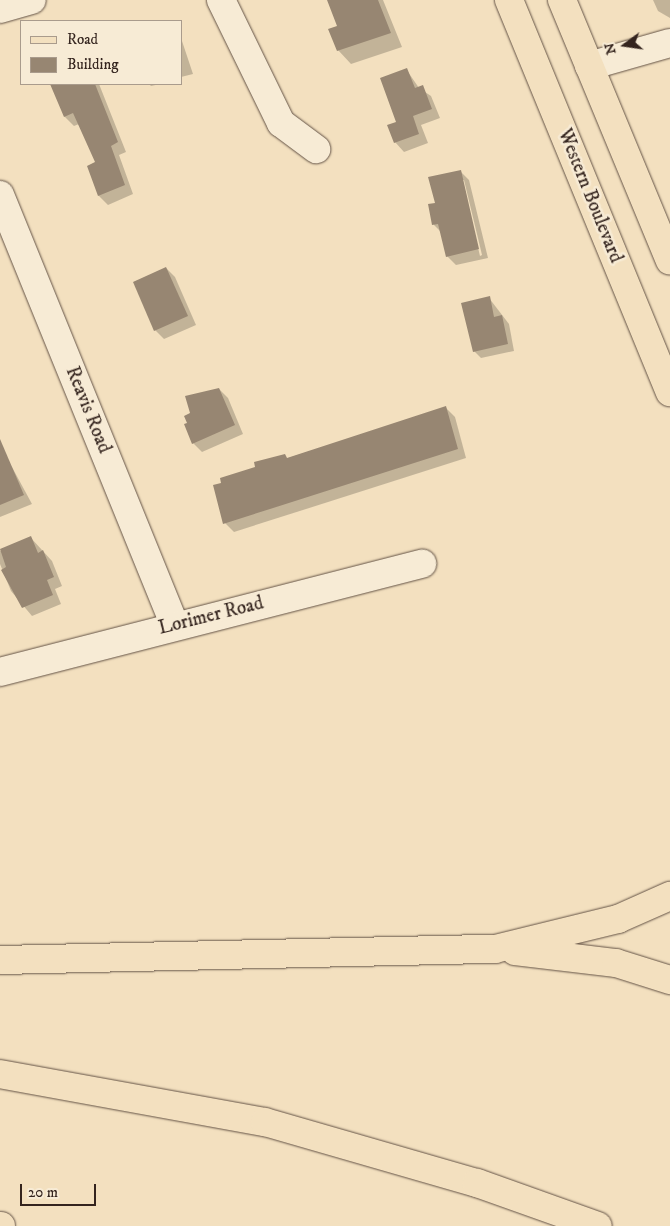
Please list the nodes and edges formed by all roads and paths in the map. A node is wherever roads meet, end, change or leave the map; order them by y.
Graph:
1 (32, 0) edge
2 (221, 0) edge
3 (509, 0) edge
4 (562, 0) edge
5 (0, 9) edge
6 (670, 42) edge
7 (589, 66) junction
8 (316, 149) dead end
9 (0, 195) edge
10 (670, 261) edge
11 (670, 392) edge
12 (422, 564) dead end
13 (175, 625) junction
14 (0, 672) edge
15 (670, 896) edge
16 (495, 949) junction
17 (0, 960) edge
18 (670, 980) edge
19 (0, 1074) edge
20 (598, 1226) edge

1 - 5 street
2 - 8 street
3 - 11 main road, Western Boulevard
4 - 7 main road
6 - 7 street
7 - 10 main road
9 - 13 street, Reavis Road
12 - 13 street, Lorimer Road
13 - 14 street, Lorimer Road
15 - 16 main road
16 - 17 main road
16 - 18 main road
19 - 20 main road

